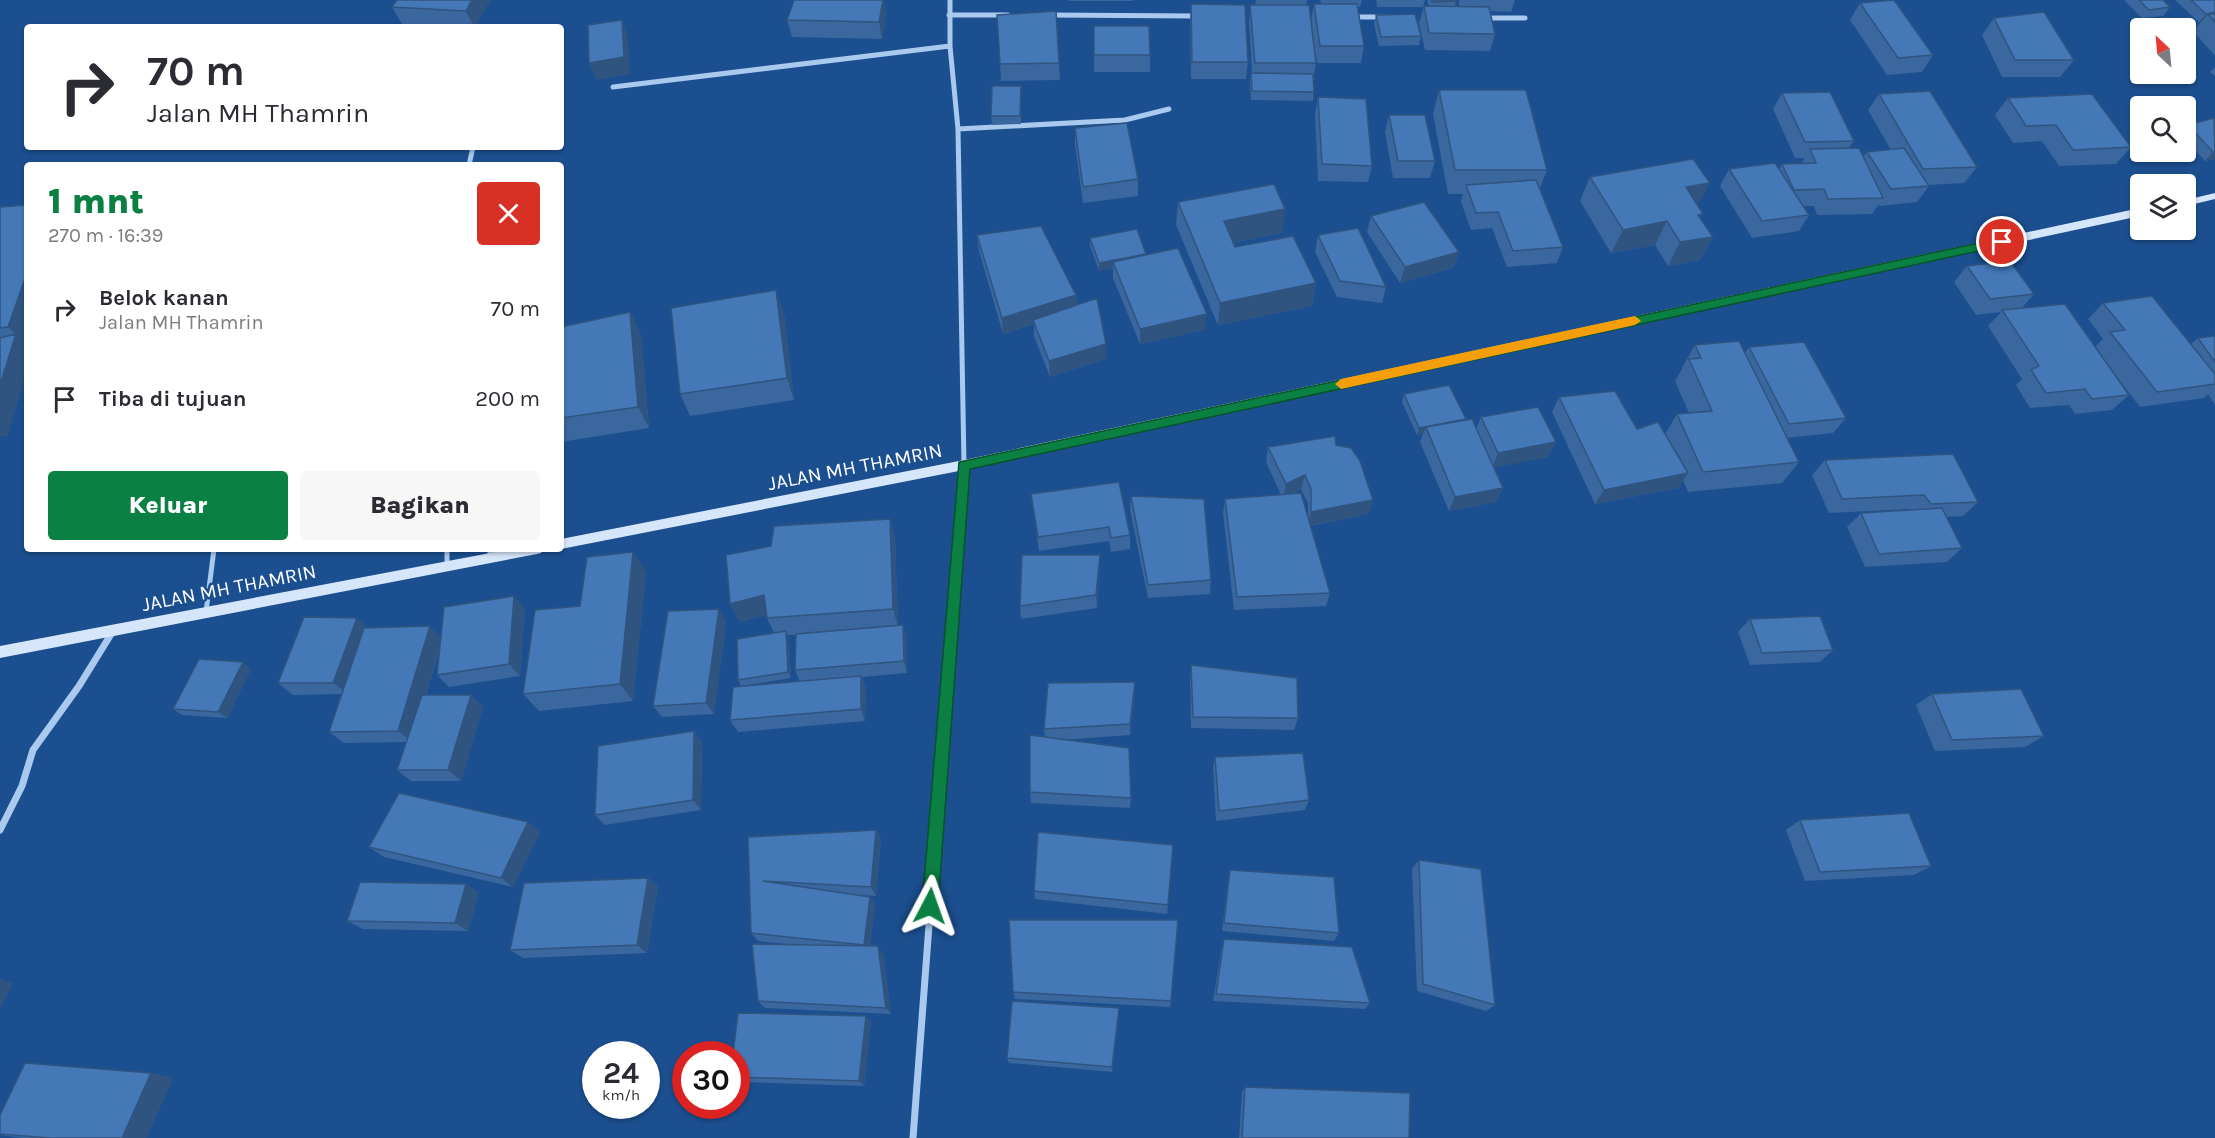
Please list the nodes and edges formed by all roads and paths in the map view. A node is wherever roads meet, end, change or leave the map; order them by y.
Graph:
1 (950, 0) edge
2 (949, 15) junction
3 (1019, 15) edge
4 (1043, 15) edge
5 (1207, 16) edge
6 (1348, 17) edge
7 (1396, 17) edge
8 (1478, 18) edge
9 (1525, 18) dead end
10 (950, 46) junction
11 (613, 87) dead end
12 (1169, 109) dead end
13 (958, 129) junction
14 (2215, 196) edge
15 (2196, 201) edge
16 (2130, 214) edge
17 (964, 465) junction
18 (564, 543) edge
19 (214, 552) edge
20 (447, 552) edge
21 (509, 552) edge
22 (491, 554) edge
23 (447, 565) junction
24 (206, 612) junction
25 (113, 630) junction
26 (0, 652) edge
27 (0, 830) edge
28 (913, 1138) edge

1 - 2 street
2 - 3 street
2 - 10 street
4 - 5 street
6 - 7 street
8 - 9 street
10 - 11 street
10 - 13 street
12 - 13 street
13 - 17 street
14 - 15 main road
16 - 17 main road, JALAN MH THAMRIN
17 - 18 main road, JALAN MH THAMRIN
17 - 28 street
19 - 24 lane
20 - 23 lane
21 - 22 main road, JALAN MH THAMRIN
22 - 23 main road, JALAN MH THAMRIN
23 - 24 main road, JALAN MH THAMRIN
24 - 25 main road, JALAN MH THAMRIN
25 - 26 main road, JALAN MH THAMRIN
25 - 27 street

